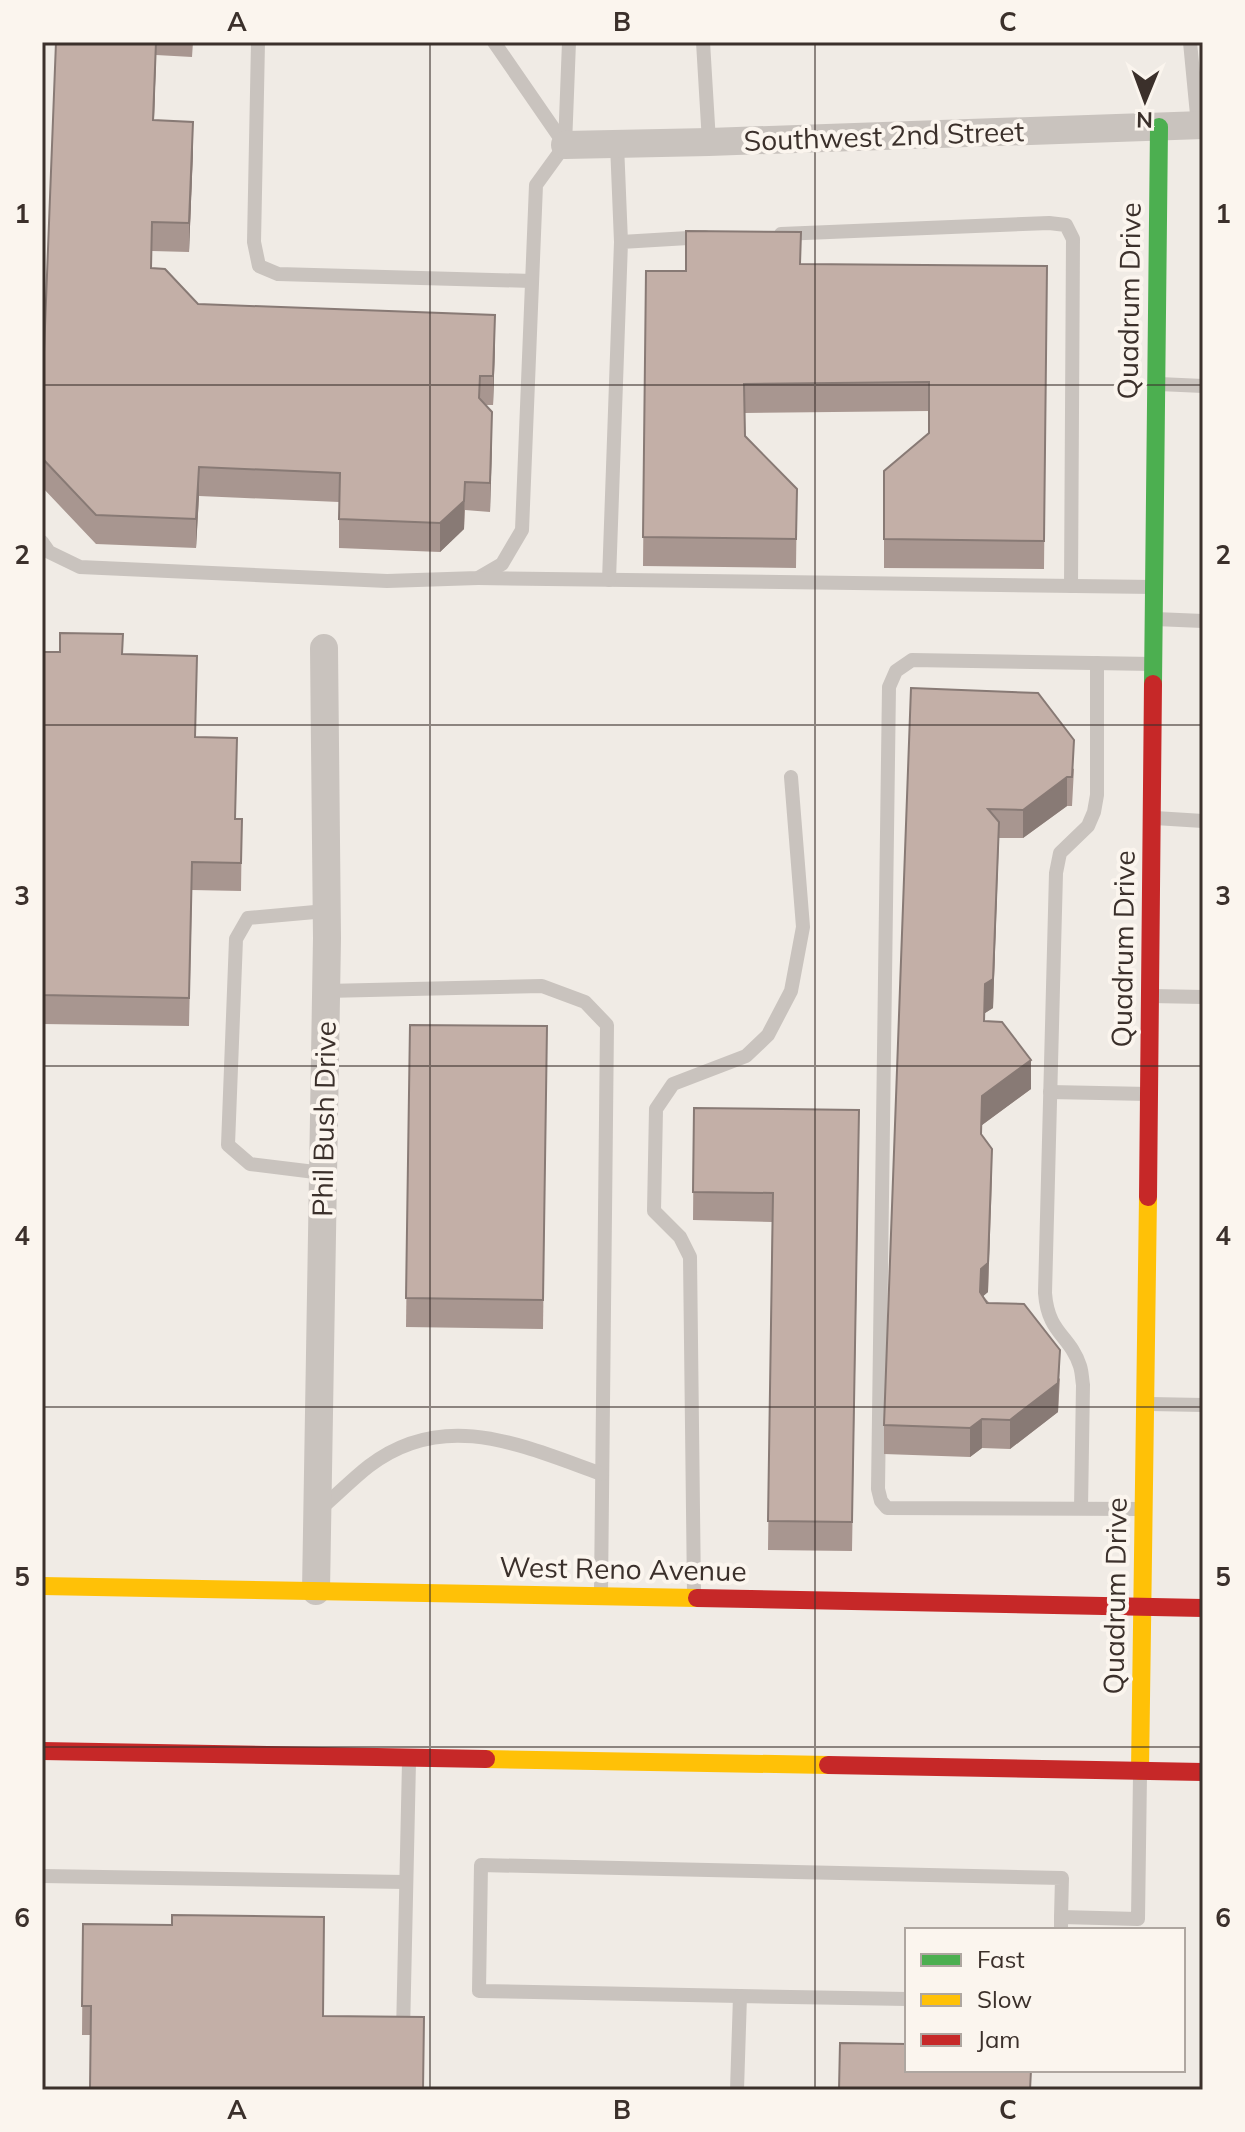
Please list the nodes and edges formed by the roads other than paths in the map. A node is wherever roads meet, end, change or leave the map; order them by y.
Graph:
1 (258, 42) edge
2 (494, 42) edge
3 (569, 42) edge
4 (703, 42) edge
5 (1190, 42) edge
6 (1200, 125) edge
7 (1159, 127) junction
8 (709, 142) junction
9 (617, 144) junction
10 (565, 145) junction
11 (767, 234) edge
12 (720, 236) edge
13 (621, 242) junction
14 (532, 281) junction
15 (1156, 384) junction
16 (1203, 386) edge
17 (42, 542) edge
18 (478, 578) junction
19 (609, 580) junction
20 (1071, 586) junction
21 (1154, 587) junction
22 (1154, 619) junction
23 (1203, 621) edge
24 (324, 648) dead end
25 (1097, 663) junction
26 (1153, 664) junction
27 (791, 777) dead end
28 (1152, 818) junction
29 (1203, 821) edge
30 (326, 911) junction
31 (326, 991) junction
32 (1150, 996) junction
33 (1203, 997) edge
34 (1050, 1092) junction
35 (1149, 1094) junction
36 (323, 1173) junction
37 (1146, 1404) junction
38 (1203, 1405) edge
39 (602, 1474) junction
40 (1081, 1508) junction
41 (1145, 1509) junction
42 (318, 1511) junction
43 (42, 1586) edge
44 (316, 1591) junction
45 (601, 1597) junction
46 (694, 1598) junction
47 (1144, 1607) junction
48 (1203, 1608) edge
49 (42, 1751) edge
50 (409, 1758) junction
51 (1140, 1771) junction
52 (1203, 1772) edge
53 (42, 1876) edge
54 (405, 1882) junction
55 (1061, 1923) edge
56 (740, 1996) junction
57 (905, 1999) edge
58 (403, 2046) edge
59 (737, 2090) edge

1 - 14 lane
2 - 10 lane
3 - 10 lane
4 - 8 lane
5 - 6 lane
6 - 7 street, Southwest 2nd Street
7 - 8 street, Southwest 2nd Street
7 - 15 main road, Quadrum Drive
8 - 9 street, Southwest 2nd Street
9 - 10 street, Southwest 2nd Street
9 - 13 lane
10 - 14 lane
11 - 20 lane
12 - 13 lane
13 - 19 lane
14 - 18 lane
15 - 16 lane
15 - 21 main road, Quadrum Drive
17 - 18 lane
18 - 19 lane
19 - 20 lane
20 - 21 lane
21 - 22 main road, Quadrum Drive
22 - 23 lane
22 - 26 main road, Quadrum Drive
24 - 30 street, Phil Bush Drive
25 - 26 lane
25 - 34 lane
25 - 40 lane
26 - 28 main road, Quadrum Drive
27 - 46 lane
28 - 29 lane
28 - 32 main road, Quadrum Drive
30 - 31 street, Phil Bush Drive
30 - 36 lane
31 - 36 street, Phil Bush Drive
31 - 39 lane
32 - 33 lane
32 - 35 main road, Quadrum Drive
34 - 35 lane
34 - 40 lane
35 - 37 main road, Quadrum Drive
36 - 42 street, Phil Bush Drive
37 - 38 lane
37 - 41 main road, Quadrum Drive
39 - 42 lane
39 - 45 lane
40 - 41 lane
41 - 47 main road, Quadrum Drive
42 - 44 street, Phil Bush Drive
43 - 44 main road, West Reno Avenue
44 - 45 main road, West Reno Avenue
45 - 46 main road, West Reno Avenue
46 - 47 main road, West Reno Avenue
47 - 48 main road, West Reno Avenue
47 - 51 main road, Quadrum Drive
49 - 50 main road
50 - 51 main road
50 - 54 lane
51 - 52 main road
51 - 55 lane
53 - 54 lane
54 - 58 lane
55 - 56 lane
56 - 57 lane
56 - 59 lane

